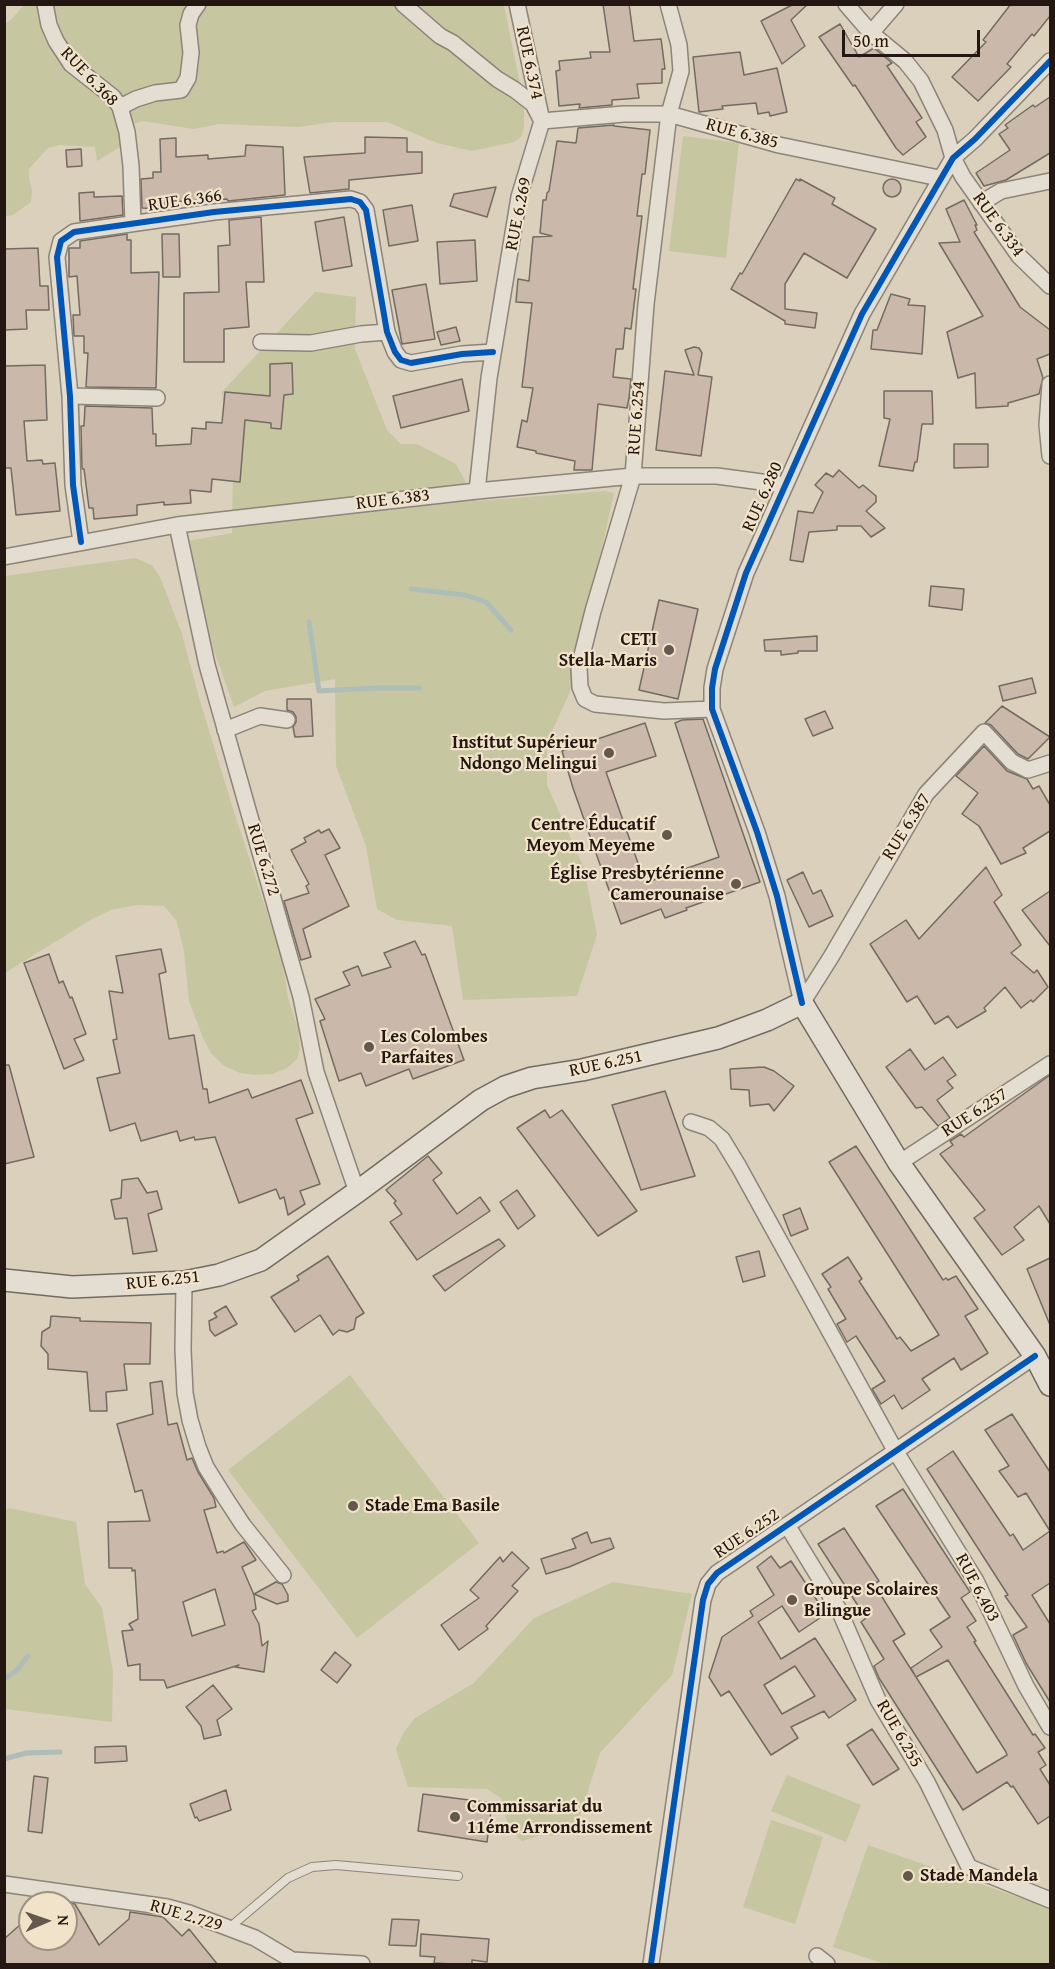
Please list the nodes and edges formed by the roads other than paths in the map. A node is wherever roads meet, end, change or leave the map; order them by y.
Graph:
1 (45, 4) edge
2 (198, 4) edge
3 (403, 4) edge
4 (517, 4) edge
5 (668, 4) edge
6 (846, 4) edge
7 (896, 4) edge
8 (871, 33) junction
9 (1050, 61) edge
10 (120, 107) junction
11 (669, 114) junction
12 (542, 121) junction
13 (953, 158) junction
14 (939, 178) junction
15 (1050, 181) edge
16 (981, 203) junction
17 (133, 223) junction
18 (1050, 286) edge
19 (387, 332) junction
20 (261, 342) dead end
21 (493, 352) junction
22 (1050, 384) edge
23 (70, 396) junction
24 (157, 398) dead end
25 (1050, 456) edge
26 (633, 476) junction
27 (784, 485) junction
28 (477, 491) junction
29 (177, 525) junction
30 (81, 542) junction
31 (4, 557) edge
32 (712, 709) junction
33 (286, 720) dead end
34 (225, 730) junction
35 (1050, 763) edge
36 (802, 1003) junction
37 (1050, 1064) edge
38 (691, 1122) dead end
39 (899, 1163) junction
40 (357, 1192) junction
41 (4, 1280) edge
42 (184, 1282) junction
43 (1035, 1356) junction
44 (1050, 1385) edge
45 (896, 1452) junction
46 (787, 1525) junction
47 (283, 1575) dead end
48 (1050, 1727) edge
49 (458, 1876) dead end
50 (4, 1884) edge
51 (1050, 1900) edge
52 (229, 1928) junction
53 (291, 1962) edge
54 (362, 1965) edge
55 (651, 1965) edge

1 - 10 street, RUE 6.368
2 - 10 street
3 - 12 street
4 - 12 street, RUE 6.374
5 - 11 street, RUE 6.254
6 - 8 street, RUE 6.334
7 - 8 street
8 - 13 street, RUE 6.334
9 - 13 street, RUE 6.280
10 - 17 street, RUE 6.368
11 - 12 street, RUE 6.385
11 - 14 street, RUE 6.385
11 - 26 street, RUE 6.254
12 - 21 street, RUE 6.269
13 - 14 street, RUE 6.280
13 - 16 street, RUE 6.334
14 - 27 street, RUE 6.280
15 - 16 street
16 - 18 street, RUE 6.334
17 - 19 street, RUE 6.366
17 - 23 street, RUE 6.366
19 - 20 street
19 - 21 street, RUE 6.366
21 - 28 street, RUE 6.269
22 - 25 street
23 - 24 street
23 - 30 street, RUE 6.366
26 - 27 street, RUE 6.383
26 - 28 street, RUE 6.383
26 - 32 street, RUE 6.254
27 - 32 street, RUE 6.280
28 - 29 street, RUE 6.383
29 - 30 street, RUE 6.383
29 - 34 street, RUE 6.272
30 - 31 street, RUE 6.383
32 - 36 street, RUE 6.280
33 - 34 street
34 - 40 street, RUE 6.272
35 - 36 street, RUE 6.387
36 - 39 main road
36 - 40 main road, RUE 6.251
37 - 39 street, RUE 6.257
38 - 45 street, RUE 6.403
39 - 43 main road
40 - 42 main road, RUE 6.251
41 - 42 main road, RUE 6.251
42 - 47 street
43 - 44 main road
43 - 45 street, RUE 6.252
45 - 46 street, RUE 6.252
45 - 48 street, RUE 6.403
46 - 51 street, RUE 6.255
46 - 55 street, RUE 6.252
49 - 52 lane
50 - 52 street, RUE 2.729
52 - 53 street, RUE 2.729
53 - 54 street, RUE 2.729

